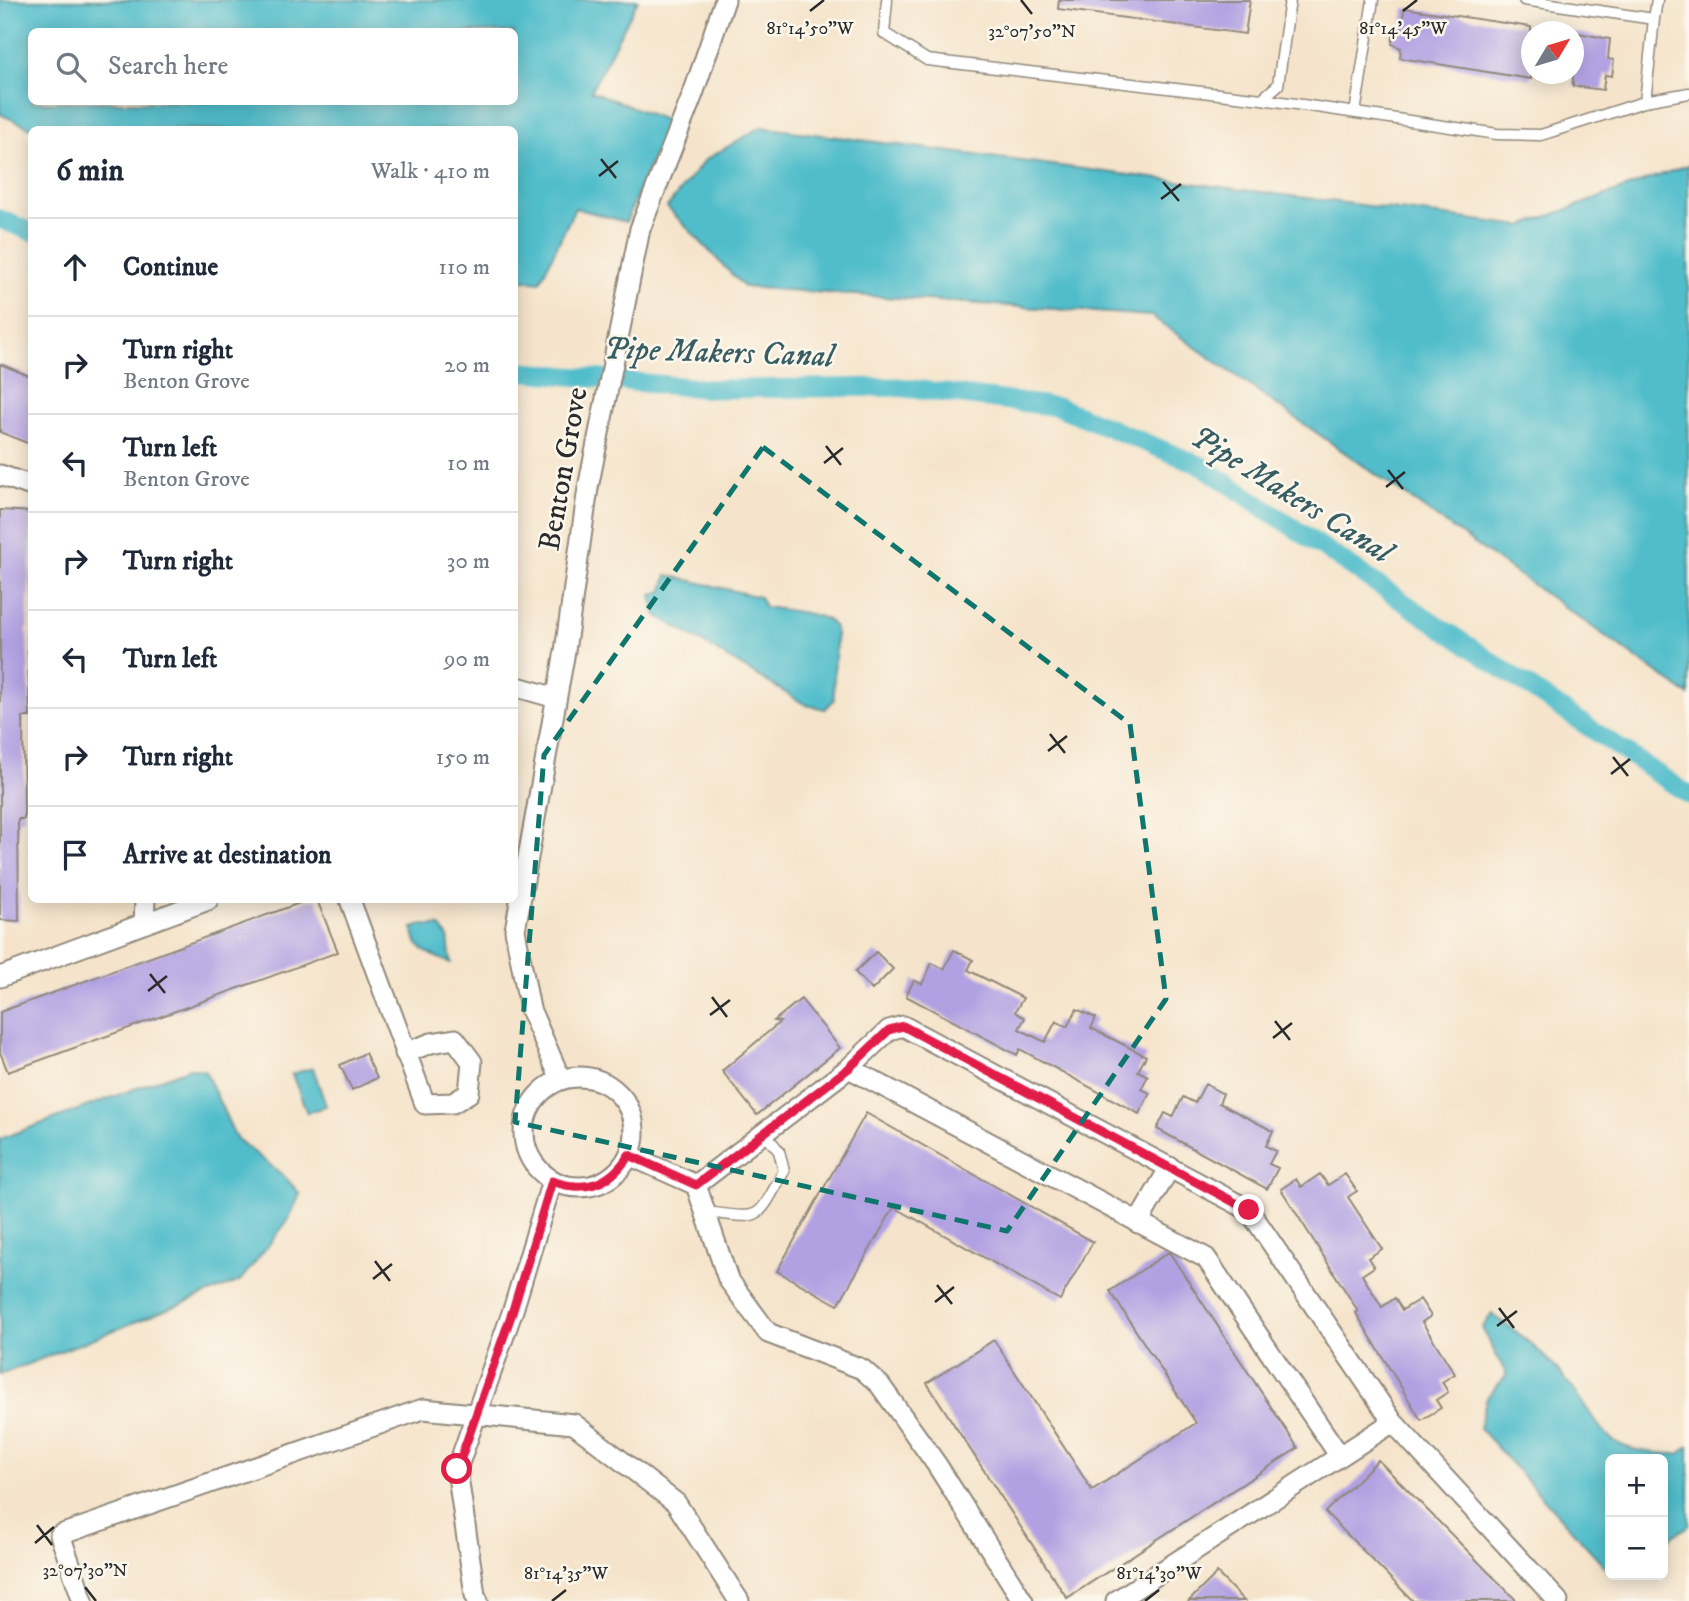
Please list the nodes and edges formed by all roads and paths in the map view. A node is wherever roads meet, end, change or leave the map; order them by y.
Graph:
1 (725, 0) edge
2 (887, 0) edge
3 (1290, 0) edge
4 (1373, 0) edge
5 (1524, 0) edge
6 (1657, 0) edge
7 (1654, 19) junction
8 (1689, 93) edge
9 (1262, 100) junction
10 (1645, 102) junction
11 (1355, 113) junction
12 (0, 474) edge
13 (28, 484) edge
14 (518, 687) edge
15 (556, 698) junction
16 (145, 903) edge
17 (200, 903) edge
18 (351, 903) edge
19 (144, 923) junction
20 (0, 977) edge
21 (405, 1053) dead end
22 (849, 1068) junction
23 (561, 1080) junction
24 (764, 1133) junction
25 (629, 1155) junction
26 (1170, 1167) junction
27 (552, 1181) junction
28 (696, 1185) junction
29 (705, 1212) junction
30 (1138, 1223) junction
31 (477, 1415) junction
32 (1393, 1422) junction
33 (1339, 1455) junction
34 (83, 1601) edge
35 (478, 1601) edge
36 (739, 1601) edge
37 (1023, 1601) edge
38 (1116, 1601) edge
39 (1558, 1601) edge

1 - 15 street, Benton Grove
2 - 9 lane
3 - 9 lane
4 - 11 lane
5 - 7 lane
6 - 7 lane
7 - 10 lane
8 - 10 lane
9 - 11 lane
10 - 11 lane
12 - 13 street
14 - 15 street
15 - 23 street, Benton Grove
16 - 19 street
17 - 19 street
18 - 21 street
19 - 20 street
22 - 24 street
22 - 26 street
22 - 30 street
23 - 25 street
23 - 27 street
24 - 28 street
24 - 29 lane
25 - 27 street
25 - 28 street
26 - 30 street
26 - 32 street
27 - 31 street
28 - 29 street
29 - 37 street
30 - 33 street
31 - 34 street
31 - 35 street
31 - 36 street
32 - 33 street
32 - 39 street
33 - 38 street

